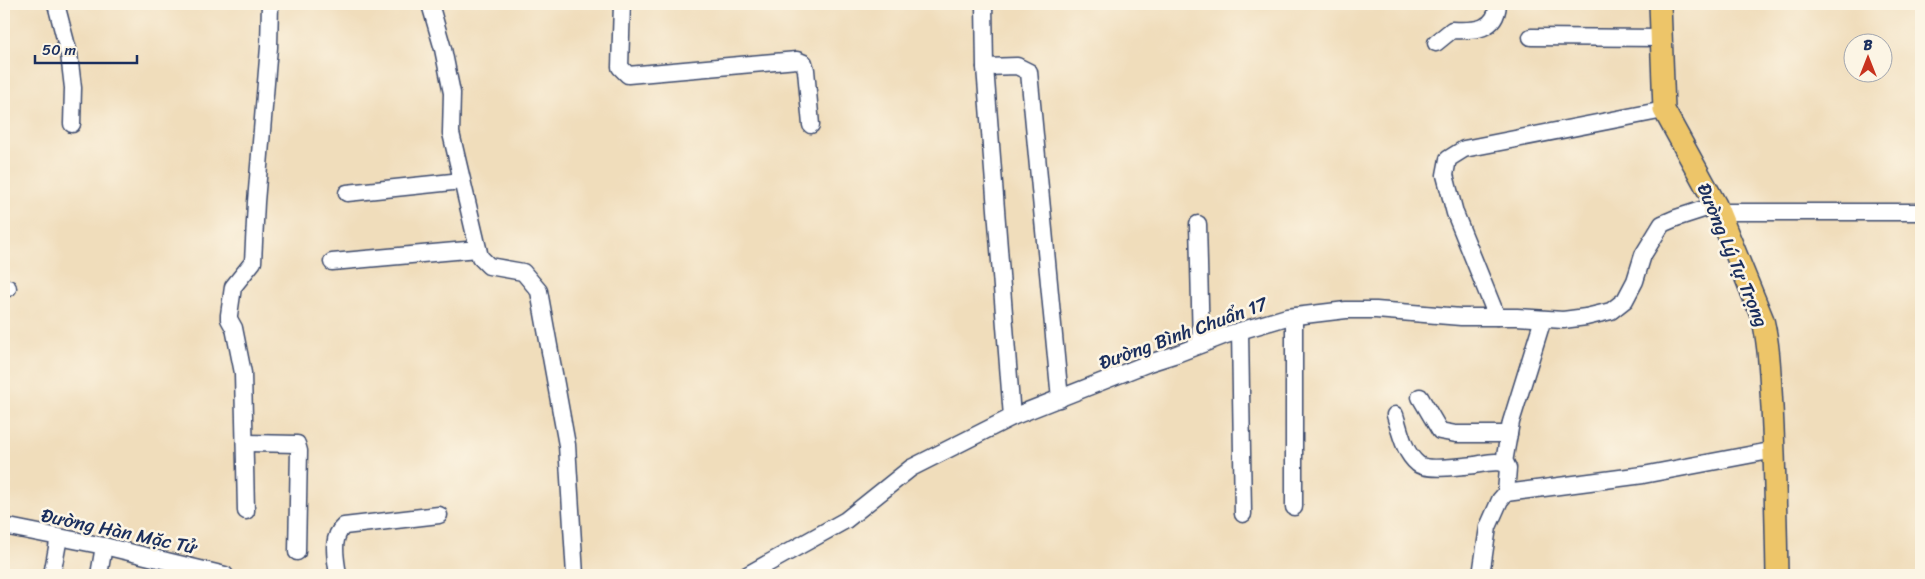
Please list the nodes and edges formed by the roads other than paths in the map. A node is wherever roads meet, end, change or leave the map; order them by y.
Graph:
1 (56, 4) edge
2 (270, 4) edge
3 (430, 4) edge
4 (622, 4) edge
5 (984, 4) edge
6 (1498, 4) edge
7 (1660, 4) edge
8 (1531, 37) dead end
9 (1662, 38) junction
10 (1436, 43) dead end
11 (985, 67) junction
12 (1664, 110) junction
13 (72, 124) dead end
14 (811, 125) dead end
15 (462, 181) junction
16 (347, 193) dead end
17 (1718, 209) junction
18 (1921, 212) edge
19 (1198, 224) dead end
20 (478, 249) junction
21 (332, 262) dead end
22 (1294, 317) junction
23 (1497, 317) junction
24 (1543, 319) junction
25 (1240, 331) junction
26 (1202, 344) junction
27 (1420, 397) dead end
28 (1060, 399) junction
29 (1395, 415) dead end
30 (1012, 417) junction
31 (1509, 434) junction
32 (245, 443) junction
33 (1775, 450) junction
34 (1504, 462) junction
35 (1506, 493) junction
36 (1294, 507) dead end
37 (246, 511) dead end
38 (1243, 514) dead end
39 (439, 515) dead end
40 (4, 526) edge
41 (59, 537) junction
42 (104, 546) junction
43 (297, 552) dead end
44 (52, 575) edge
45 (99, 575) edge
46 (225, 575) edge
47 (338, 575) edge
48 (575, 575) edge
49 (747, 575) edge
50 (1481, 575) edge
51 (1776, 575) edge

1 - 13 street
2 - 32 street
3 - 15 street
4 - 14 street
5 - 11 street
6 - 10 street
7 - 9 main road, Đường Lý Tự Trọng
8 - 9 street
9 - 12 main road, Đường Lý Tự Trọng
11 - 28 street
11 - 30 street
12 - 17 main road, Đường Lý Tự Trọng
12 - 23 street
15 - 16 street
15 - 20 street
17 - 18 street, Đường Bình Chuẩn 17
17 - 24 street, Đường Bình Chuẩn 17
17 - 33 main road, Đường Lý Tự Trọng
19 - 26 street
20 - 21 street
20 - 48 street
22 - 23 street, Đường Bình Chuẩn 17
22 - 25 street, Đường Bình Chuẩn 17
22 - 36 street
23 - 24 street, Đường Bình Chuẩn 17
24 - 31 street
25 - 26 street, Đường Bình Chuẩn 17
25 - 38 street
26 - 28 street, Đường Bình Chuẩn 17
27 - 31 street
28 - 30 street, Đường Bình Chuẩn 17
29 - 34 street
30 - 49 street, Đường Bình Chuẩn 17
31 - 34 street
32 - 37 street
32 - 43 street
33 - 35 street
33 - 51 main road, Đường Lý Tự Trọng
34 - 35 street
35 - 50 street
39 - 47 street
40 - 41 street, Đường Hàn Mặc Tử
41 - 42 street, Đường Hàn Mặc Tử
41 - 44 street
42 - 45 street
42 - 46 street, Đường Hàn Mặc Tử

